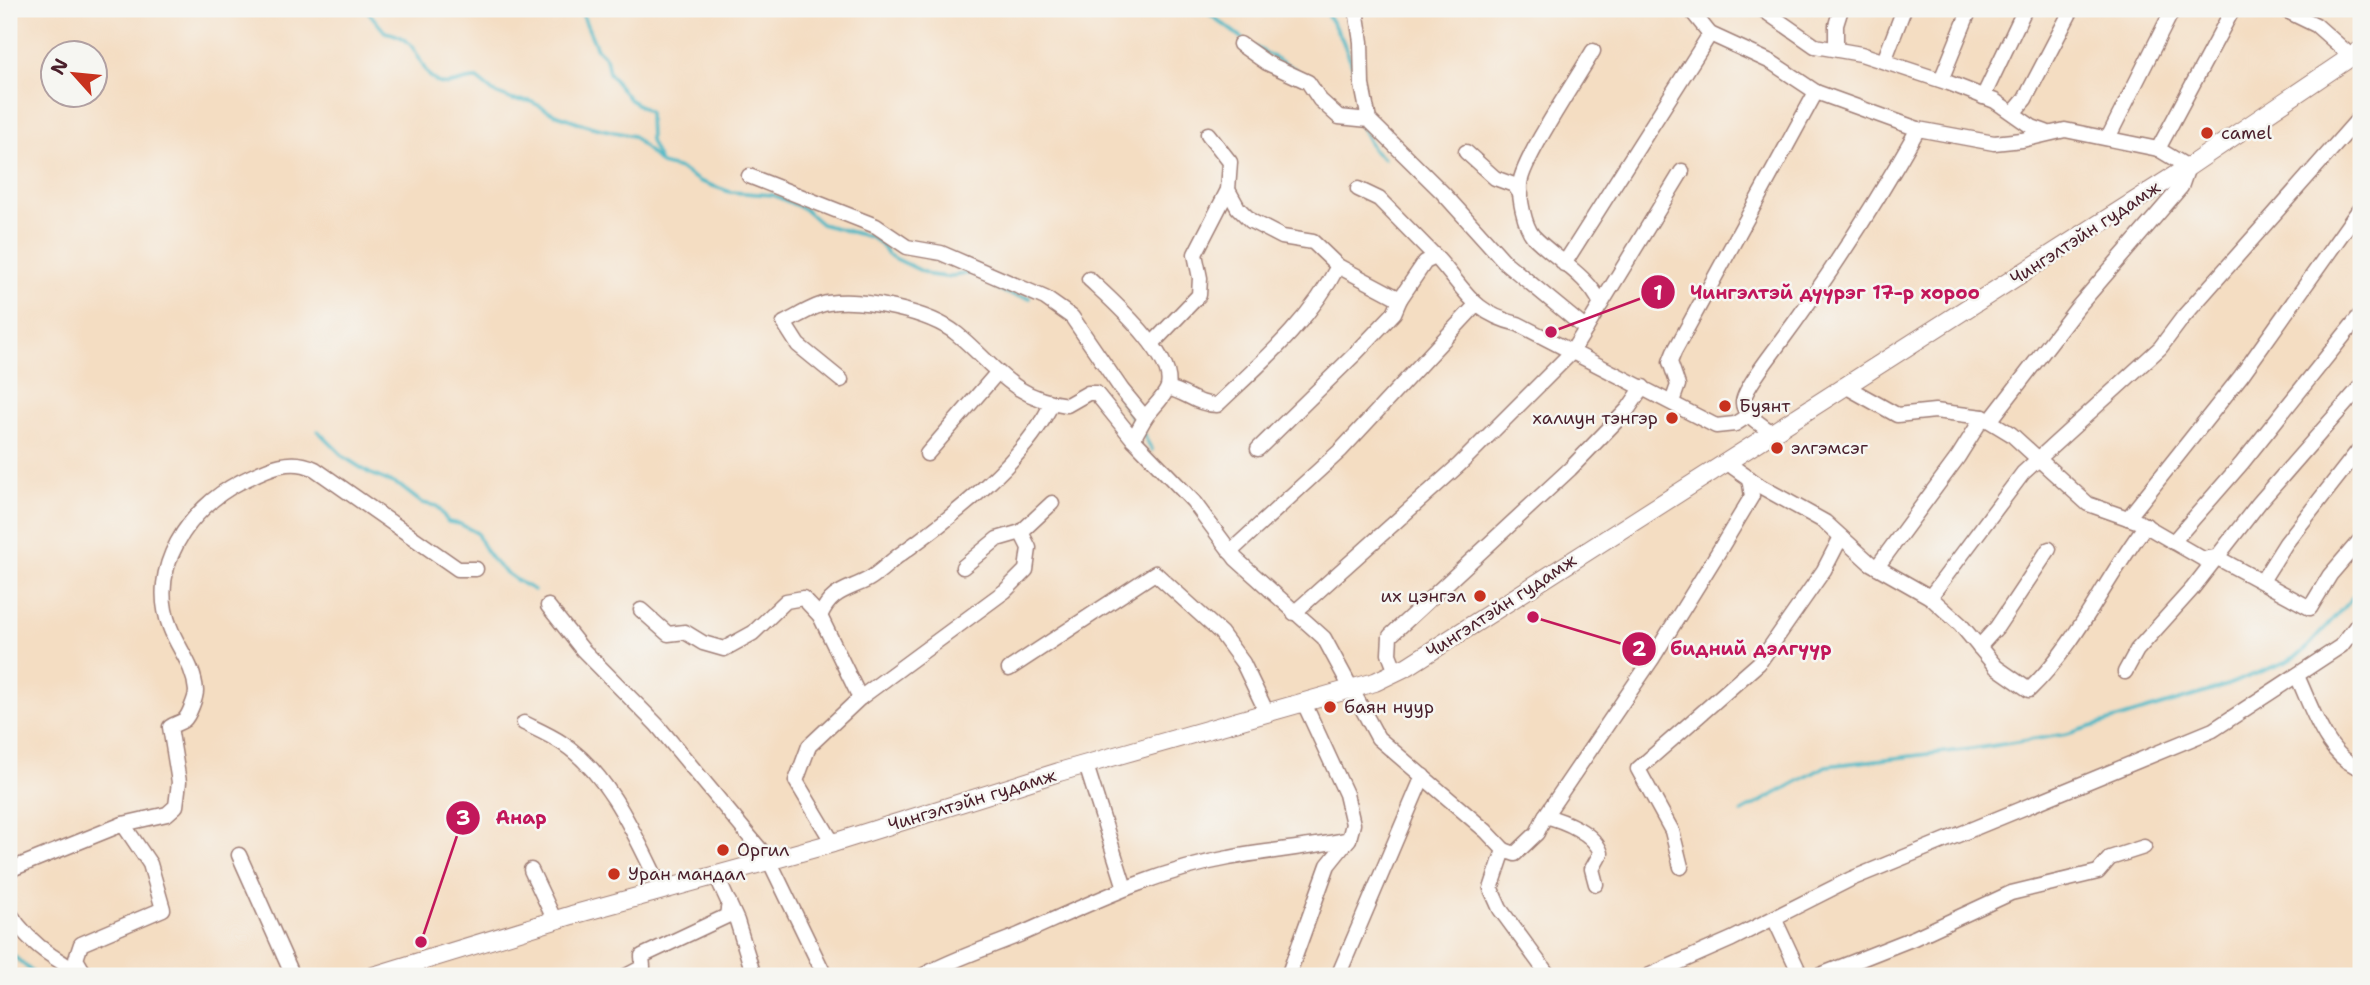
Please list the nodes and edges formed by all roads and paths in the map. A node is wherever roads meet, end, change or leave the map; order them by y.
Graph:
1 (1356, 9) edge
2 (1690, 9) edge
3 (1762, 9) edge
4 (1841, 9) edge
5 (1904, 9) edge
6 (1970, 9) edge
7 (2025, 9) edge
8 (2072, 9) edge
9 (2173, 9) edge
10 (2233, 9) edge
11 (2283, 9) edge
12 (2307, 13) edge
13 (1710, 34) junction
14 (1240, 44) dead end
15 (1836, 47) junction
16 (1593, 51) dead end
17 (2356, 53) edge
18 (1884, 61) junction
19 (1941, 80) junction
20 (1816, 92) junction
21 (1983, 97) junction
22 (2014, 112) junction
23 (2361, 116) edge
24 (1368, 120) junction
25 (1918, 129) junction
26 (2046, 132) junction
27 (1208, 134) dead end
28 (2108, 138) junction
29 (2158, 149) junction
30 (1466, 152) dead end
31 (2188, 167) junction
32 (1682, 171) dead end
33 (748, 176) dead end
34 (1358, 189) dead end
35 (1228, 190) junction
36 (1521, 195) junction
37 (2361, 207) edge
38 (1436, 257) junction
39 (1564, 264) junction
40 (1338, 266) junction
41 (1089, 279) dead end
42 (1400, 299) junction
43 (1601, 304) junction
44 (1475, 306) junction
45 (2361, 314) edge
46 (1586, 329) junction
47 (1152, 344) junction
48 (1571, 353) junction
49 (997, 373) junction
50 (841, 380) dead end
51 (1845, 386) junction
52 (2361, 386) edge
53 (1643, 387) junction
54 (1168, 388) junction
55 (1672, 402) junction
56 (1052, 403) junction
57 (1749, 415) junction
58 (1145, 418) junction
59 (1986, 419) junction
60 (1772, 433) junction
61 (1133, 439) junction
62 (2361, 447) edge
63 (1258, 449) dead end
64 (927, 454) dead end
65 (2038, 457) junction
66 (1726, 462) junction
67 (1749, 478) junction
68 (1052, 503) dead end
69 (2128, 518) junction
70 (2146, 526) junction
71 (1021, 532) junction
72 (1840, 539) junction
73 (2361, 539) edge
74 (2173, 542) junction
75 (2049, 549) dead end
76 (1230, 552) junction
77 (2216, 557) junction
78 (963, 567) dead end
79 (1877, 567) junction
80 (476, 569) dead end
81 (2262, 581) junction
82 (1930, 597) junction
83 (548, 606) dead end
84 (641, 610) dead end
85 (1294, 613) junction
86 (820, 616) junction
87 (2361, 620) edge
88 (1979, 647) junction
89 (1009, 669) dead end
90 (1396, 672) junction
91 (2124, 672) dead end
92 (2297, 676) junction
93 (1351, 690) junction
94 (860, 698) junction
95 (1304, 703) junction
96 (1267, 713) junction
97 (524, 723) dead end
98 (1086, 765) junction
99 (2361, 768) edge
100 (1423, 776) junction
101 (1545, 816) junction
102 (123, 824) junction
103 (1349, 839) junction
104 (833, 843) junction
105 (2144, 847) dead end
106 (1504, 850) junction
107 (239, 855) dead end
108 (769, 860) junction
109 (1681, 867) dead end
110 (9, 870) edge
111 (531, 870) dead end
112 (716, 876) junction
113 (1596, 884) dead end
114 (1125, 888) junction
115 (662, 890) junction
116 (729, 902) junction
117 (9, 912) edge
118 (1774, 918) junction
119 (555, 921) junction
120 (645, 972) edge
121 (1546, 975) edge
122 (78, 976) edge
123 (86, 976) edge
124 (293, 976) edge
125 (373, 976) edge
126 (626, 976) edge
127 (754, 976) edge
128 (825, 976) edge
129 (922, 976) edge
130 (1288, 976) edge
131 (1338, 976) edge
132 (1648, 976) edge
133 (1801, 976) edge
134 (1818, 976) edge

1 - 24 street
2 - 13 street
3 - 15 street
4 - 15 street
5 - 18 street
6 - 19 street
7 - 21 street
8 - 22 street
9 - 28 street
10 - 29 street
11 - 12 street
12 - 17 street
13 - 20 street
13 - 39 street
14 - 24 street
15 - 18 street
16 - 36 street
17 - 31 main road, Чингэлтэйн гудамж
18 - 19 street
19 - 21 street
20 - 25 street
20 - 55 street
21 - 22 street
22 - 26 street
23 - 65 street
24 - 46 street
25 - 26 street
25 - 57 street
26 - 28 street
27 - 35 street
28 - 29 street
29 - 31 street
30 - 36 street
31 - 51 main road, Чингэлтэйн гудамж
31 - 59 street
32 - 43 street
33 - 58 street
34 - 38 street
35 - 40 street
35 - 47 street
36 - 39 street
37 - 69 street
38 - 42 street
38 - 44 street
39 - 43 street
40 - 42 street
40 - 54 street
41 - 47 street
42 - 63 street
43 - 46 street
44 - 48 street
44 - 76 street
45 - 74 street
46 - 48 street
47 - 54 street
48 - 53 street
48 - 85 street
49 - 50 street
49 - 56 street
49 - 64 street
51 - 59 street
51 - 60 main road, Чингэлтэйн гудамж
52 - 77 street
53 - 55 street
53 - 90 street
54 - 58 street
55 - 57 street
56 - 61 street
56 - 86 street
57 - 60 street
58 - 61 street
59 - 65 street
59 - 79 street
60 - 66 main road, Чингэлтэйн гудамж
61 - 76 street
62 - 81 street
65 - 69 street
65 - 82 street
66 - 67 street
66 - 90 main road, Чингэлтэйн гудамж
67 - 72 street
67 - 101 street
68 - 71 street
69 - 70 street
70 - 74 street
70 - 88 street
71 - 78 street
71 - 94 street
72 - 79 street
72 - 109 street
73 - 81 street
74 - 77 street
75 - 88 street
76 - 85 street
77 - 81 street
77 - 91 street
79 - 82 street
80 - 102 street
82 - 88 street
83 - 108 street
84 - 86 street
85 - 93 street
86 - 94 street
87 - 92 street
89 - 96 street
90 - 93 main road, Чингэлтэйн гудамж
92 - 99 street
92 - 118 street
93 - 95 main road, Чингэлтэйн гудамж
93 - 100 street
94 - 104 street
95 - 96 main road, Чингэлтэйн гудамж
95 - 103 street
96 - 98 main road, Чингэлтэйн гудамж
97 - 115 street
98 - 104 main road, Чингэлтэйн гудамж
98 - 114 street
100 - 106 street
100 - 131 street
101 - 106 street
101 - 113 street
102 - 110 street
102 - 123 street
103 - 114 street
103 - 130 street
104 - 108 main road, Чингэлтэйн гудамж
105 - 134 street
106 - 121 street
107 - 124 street
108 - 112 main road, Чингэлтэйн гудамж
108 - 128 street
111 - 119 street
112 - 115 main road, Чингэлтэйн гудамж
112 - 116 street
114 - 129 street
115 - 119 main road, Чингэлтэйн гудамж
116 - 120 street
116 - 127 street
117 - 122 street
118 - 132 street
118 - 133 street
119 - 125 main road, Чингэлтэйн гудамж
120 - 126 street

